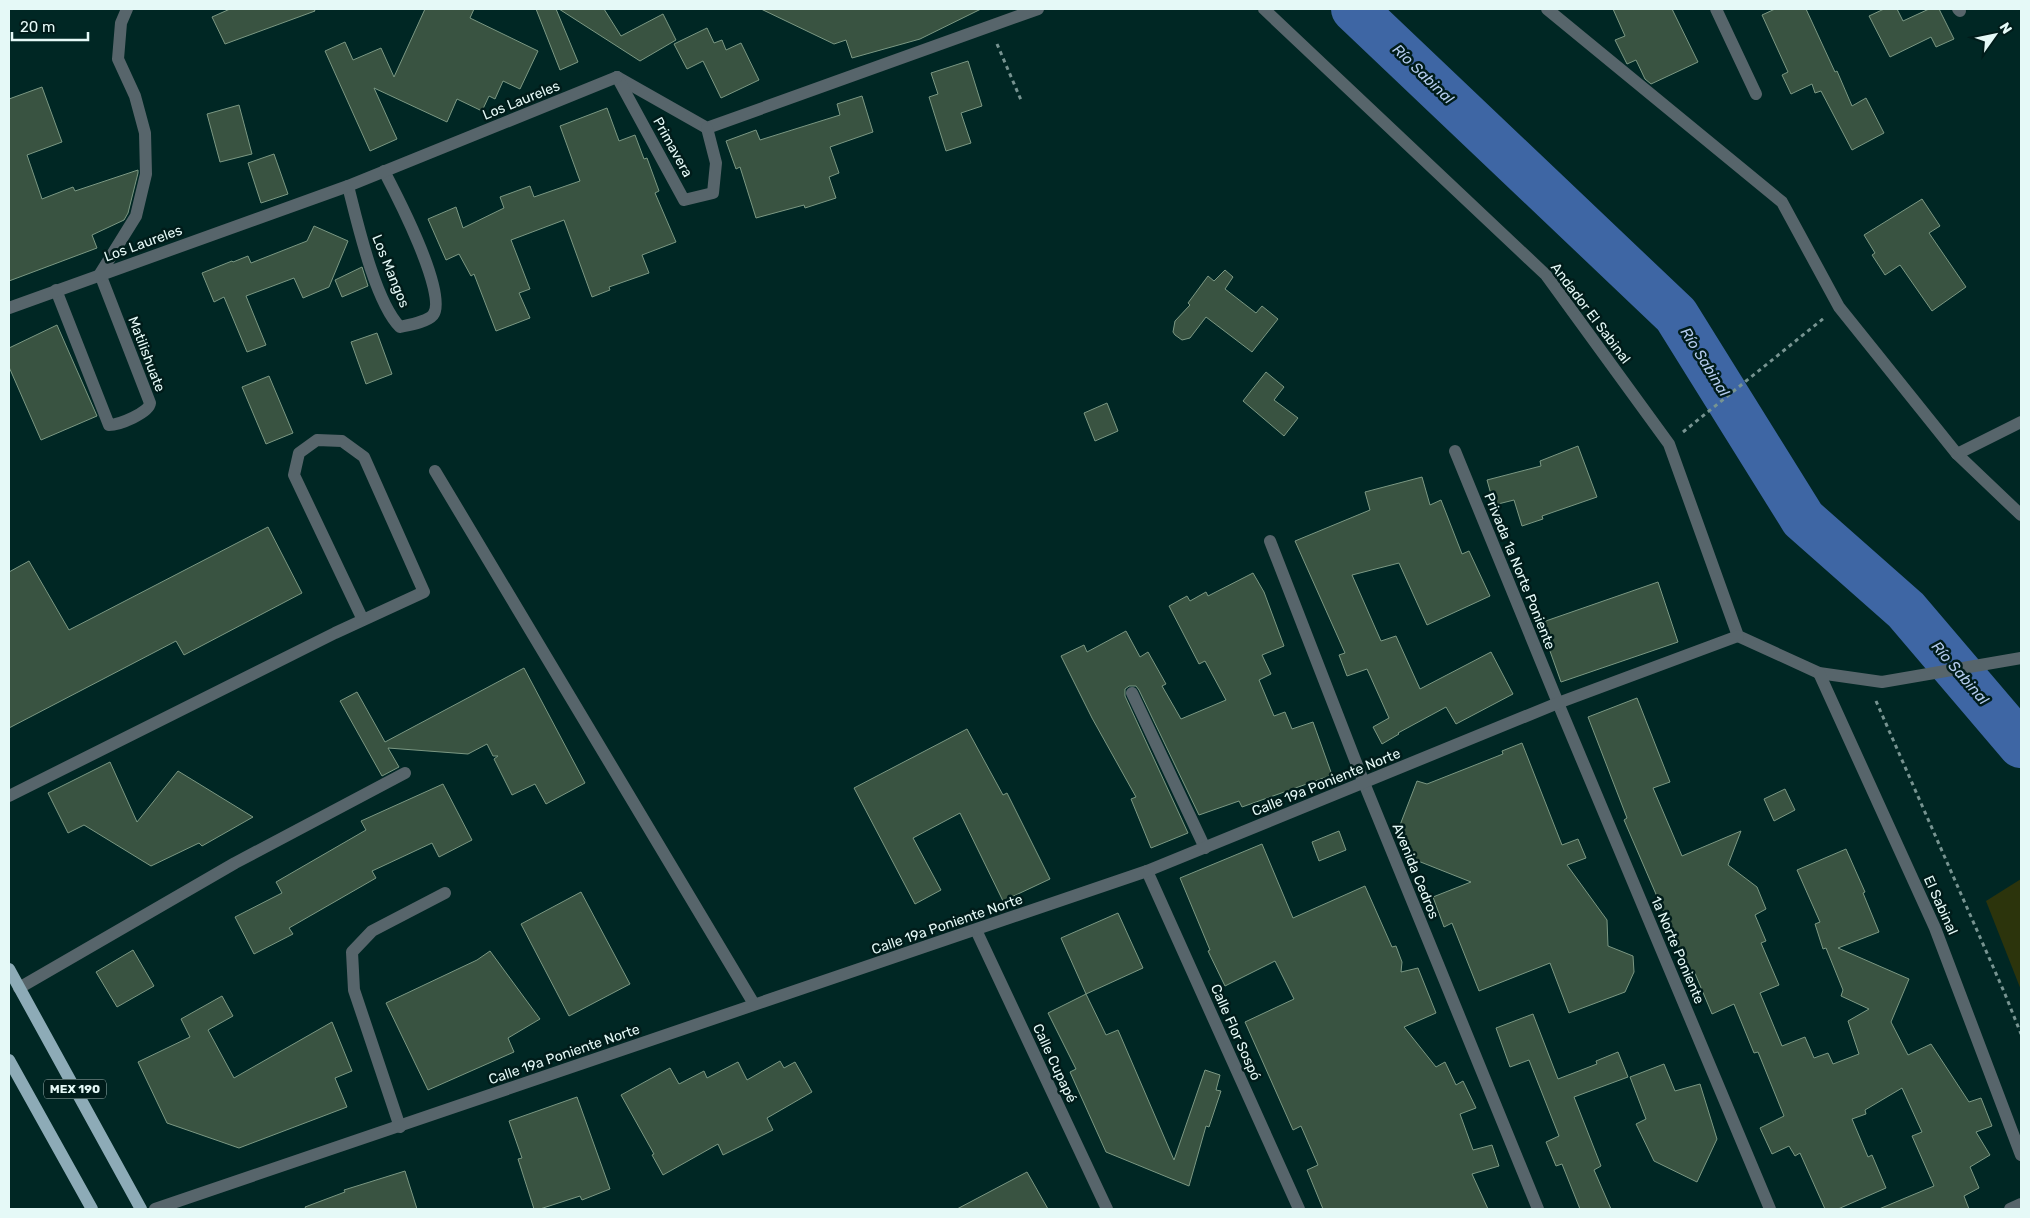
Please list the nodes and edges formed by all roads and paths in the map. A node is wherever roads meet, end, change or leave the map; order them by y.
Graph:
1 (127, 9) edge
2 (1038, 9) edge
3 (1264, 9) edge
4 (1547, 9) edge
5 (1716, 9) edge
6 (990, 26) junction
7 (617, 77) junction
8 (1756, 94) dead end
9 (1021, 100) dead end
10 (707, 128) junction
11 (384, 171) junction
12 (348, 186) junction
13 (100, 274) junction
14 (56, 290) junction
15 (1838, 307) junction
16 (9, 308) edge
17 (2021, 422) edge
18 (1689, 428) dead end
19 (1455, 451) dead end
20 (1957, 454) junction
21 (435, 471) dead end
22 (2021, 515) edge
23 (1270, 541) dead end
24 (363, 620) junction
25 (1738, 636) junction
26 (2021, 658) edge
27 (1819, 673) junction
28 (1866, 680) junction
29 (1132, 693) dead end
30 (1558, 703) junction
31 (405, 773) dead end
32 (1364, 783) junction
33 (9, 796) edge
34 (1205, 848) junction
35 (1147, 871) junction
36 (445, 893) dead end
37 (976, 930) junction
38 (9, 969) edge
39 (19, 988) junction
40 (754, 1004) junction
41 (2021, 1034) edge
42 (9, 1060) edge
43 (400, 1127) junction
44 (2021, 1155) edge
45 (2021, 1204) edge
46 (1295, 1208) edge
47 (92, 1209) edge
48 (141, 1209) edge
49 (155, 1209) edge
50 (1107, 1209) edge
51 (1538, 1209) edge
52 (1770, 1209) edge
53 (2010, 1209) edge

1 - 13 street
2 - 6 street
3 - 25 street, Andador El Sabinal
4 - 15 street
5 - 8 street
6 - 9 path
6 - 10 street
7 - 10 street
7 - 10 street, Primavera
7 - 11 street, Los Laureles
11 - 12 street, Los Laureles
11 - 12 street, Los Mangos
12 - 13 street, Los Laureles
13 - 14 street, Los Laureles
13 - 14 street, Matilishuate
14 - 16 street, Los Laureles
15 - 18 path
15 - 20 street
17 - 20 street
19 - 30 street, Privada 1a Norte Poniente
20 - 22 street
21 - 40 street
23 - 32 street, Avenida Cedros
24 - 24 street
24 - 33 street
25 - 27 street
25 - 30 street, Calle 19a Poniente Norte
26 - 28 street
27 - 28 street
27 - 44 street, El Sabinal
28 - 41 path
29 - 34 street
30 - 32 street, Calle 19a Poniente Norte
30 - 52 street, 1a Norte Poniente
31 - 39 street
32 - 34 street, Calle 19a Poniente Norte
32 - 51 street, Avenida Cedros
34 - 35 street, Calle 19a Poniente Norte
35 - 37 street, Calle 19a Poniente Norte
35 - 46 street, Calle Flor Sospó
36 - 43 street
37 - 40 street, Calle 19a Poniente Norte
37 - 50 street, Calle Cupapé
38 - 39 main road, MEX 190
39 - 48 main road, MEX 190
40 - 43 street, Calle 19a Poniente Norte
42 - 47 main road, MEX 190
43 - 49 street, Calle 19a Poniente Norte
45 - 53 street

